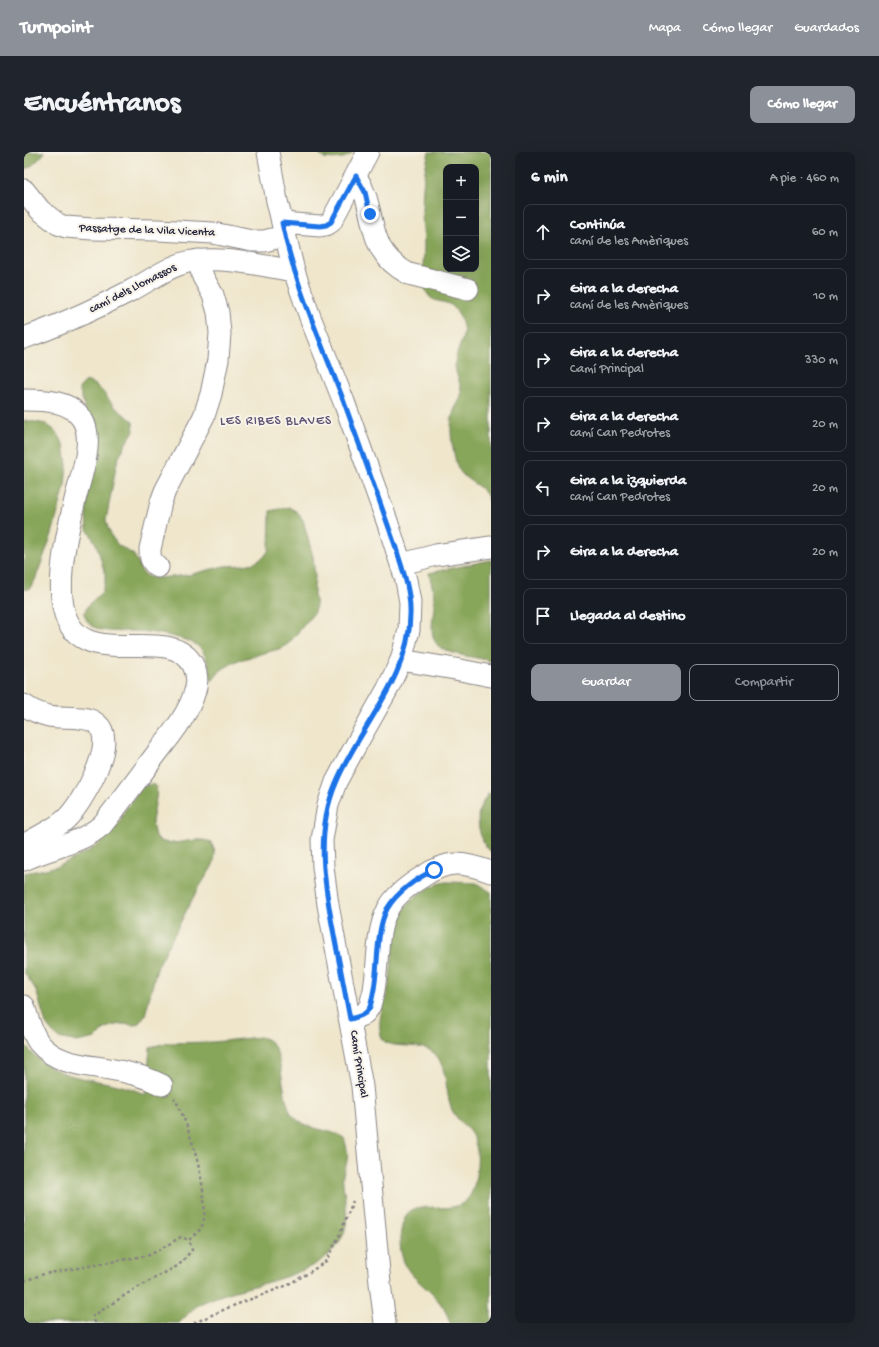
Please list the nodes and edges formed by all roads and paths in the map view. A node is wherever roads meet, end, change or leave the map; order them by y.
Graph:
1 (268, 152) edge
2 (368, 152) edge
3 (356, 176) junction
4 (24, 190) edge
5 (283, 230) junction
6 (198, 260) junction
7 (294, 271) junction
8 (468, 289) dead end
9 (24, 338) edge
10 (24, 400) edge
11 (491, 547) edge
12 (402, 564) junction
13 (158, 567) dead end
14 (401, 660) junction
15 (491, 676) edge
16 (24, 705) edge
17 (24, 845) edge
18 (24, 860) edge
19 (491, 872) edge
20 (24, 1006) edge
21 (350, 1019) junction
22 (162, 1085) joint
23 (371, 1181) junction
24 (189, 1240) junction
25 (24, 1281) edge
26 (95, 1323) edge
27 (194, 1323) edge
28 (385, 1323) edge

1 - 5 street, Camí Principal
2 - 3 street, Passatge de la Vila Vicenta
3 - 5 street, Passatge de la Vila Vicenta
3 - 8 street
4 - 5 street, Passatge de la Vila Vicenta
5 - 7 street, Camí Principal
6 - 7 street, camí dels Llomassos
6 - 9 street, camí dels Llomassos
6 - 13 street
7 - 12 street, Camí Principal
10 - 18 street
11 - 12 street
12 - 14 street, Camí Principal
14 - 15 street
14 - 21 street, Camí Principal
16 - 17 street
19 - 21 street
20 - 22 street
21 - 23 street, Camí Principal
22 - 24 path
23 - 27 path
23 - 28 street, Camí Principal
24 - 25 path
24 - 26 path

